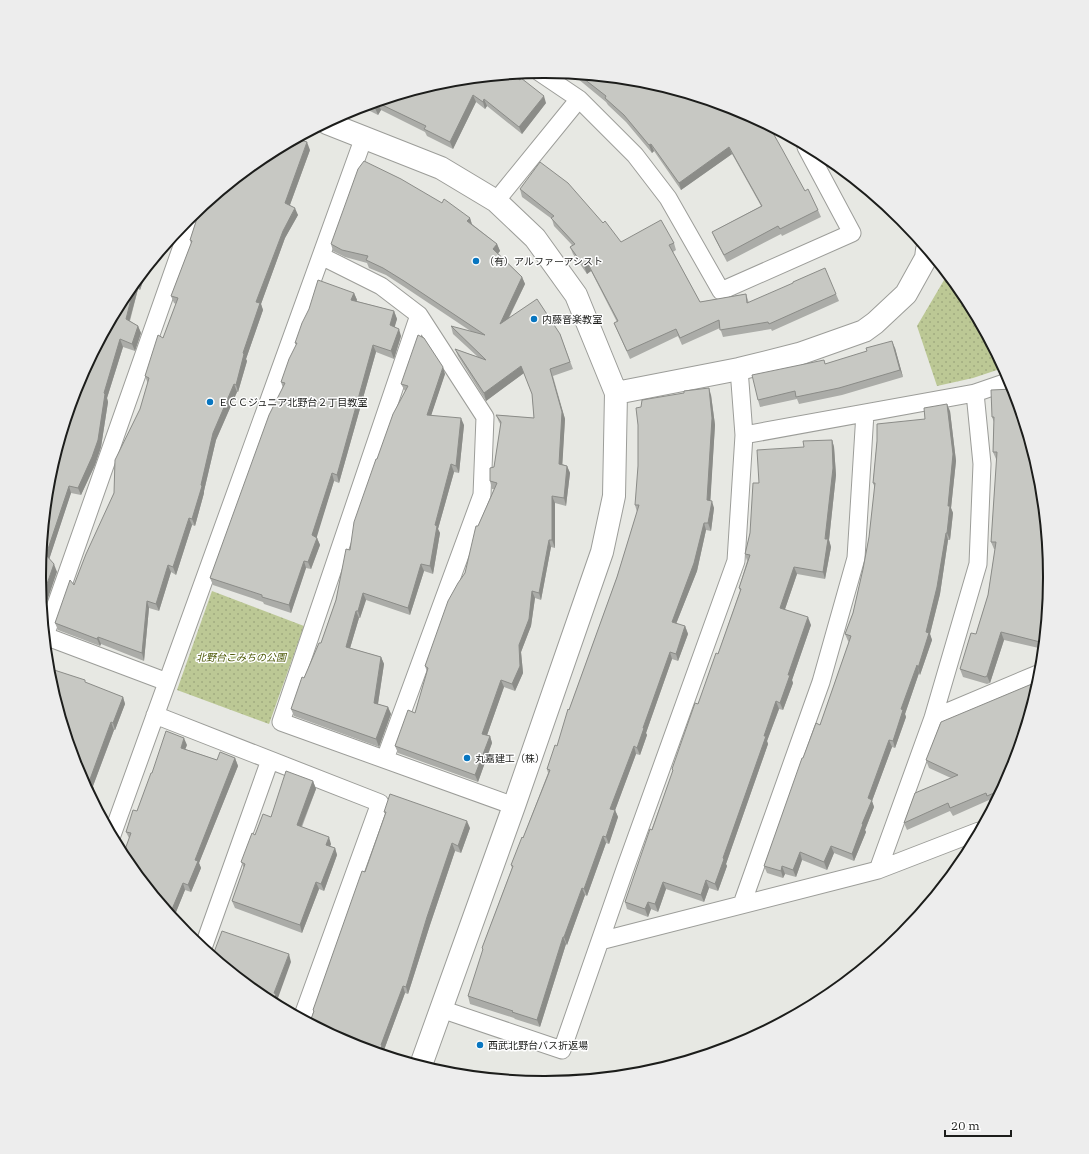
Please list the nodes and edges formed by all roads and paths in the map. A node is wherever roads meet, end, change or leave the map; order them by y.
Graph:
1 (547, 78) edge
2 (579, 99) junction
3 (334, 125) edge
4 (364, 136) junction
5 (812, 157) edge
6 (496, 201) junction
7 (188, 229) edge
8 (321, 256) junction
9 (926, 257) edge
10 (419, 315) junction
11 (739, 369) junction
12 (1004, 383) edge
13 (975, 392) junction
14 (616, 393) junction
15 (865, 413) junction
16 (744, 435) junction
17 (49, 626) edge
18 (50, 638) edge
19 (1032, 677) edge
20 (167, 682) junction
21 (155, 715) junction
22 (933, 718) junction
23 (385, 759) junction
24 (270, 760) junction
25 (514, 806) junction
26 (114, 828) edge
27 (971, 834) edge
28 (878, 870) junction
29 (742, 904) junction
30 (600, 941) junction
31 (205, 942) edge
32 (441, 1009) junction
33 (304, 1013) edge
34 (423, 1061) edge

1 - 2 street
2 - 5 street
2 - 6 street
3 - 4 street
4 - 6 street
4 - 8 street
6 - 14 street
7 - 17 street
8 - 10 street
8 - 20 street
9 - 11 street
10 - 23 street
10 - 23 street
11 - 14 street
11 - 16 street
12 - 13 street
13 - 15 street
13 - 22 street
14 - 25 street
15 - 16 street
15 - 29 street
16 - 30 street
18 - 20 street
19 - 22 street
20 - 21 street
21 - 24 street
21 - 26 street
22 - 28 street
23 - 25 street
24 - 31 street
24 - 33 street
25 - 32 street
27 - 28 street
28 - 29 street
29 - 30 street
30 - 32 street
32 - 34 street

